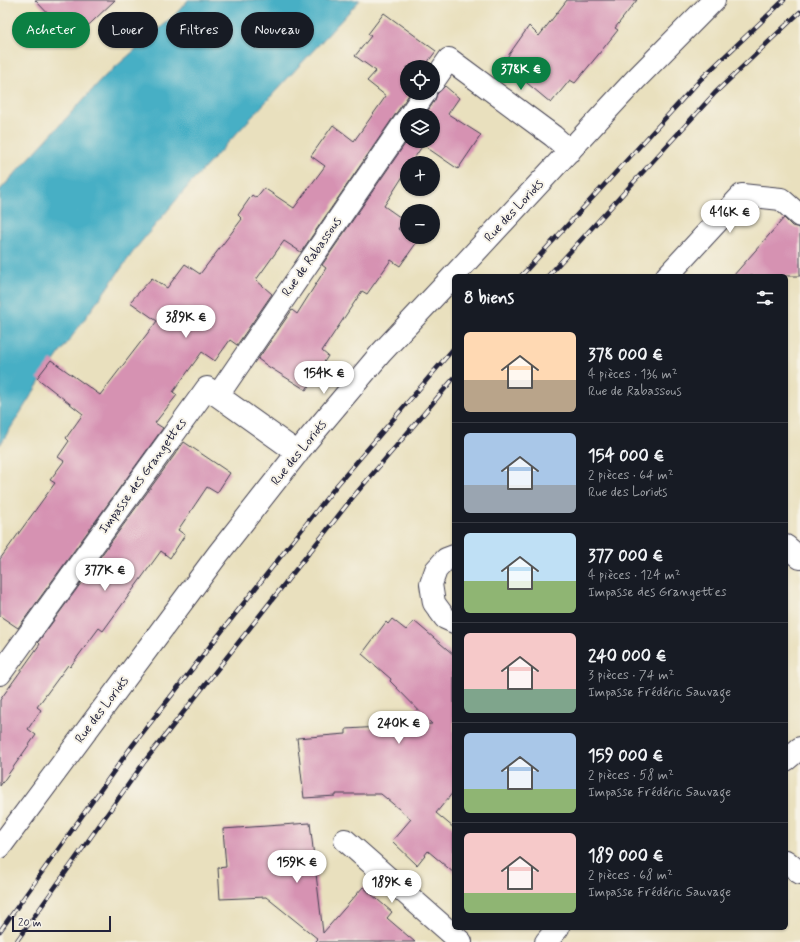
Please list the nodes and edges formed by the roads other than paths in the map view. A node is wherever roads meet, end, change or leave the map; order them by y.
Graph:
1 (714, 0) edge
2 (440, 72) edge
3 (400, 130) edge
4 (570, 151) junction
5 (800, 216) edge
6 (456, 274) edge
7 (669, 274) edge
8 (452, 278) edge
9 (218, 395) junction
10 (298, 453) junction
11 (788, 548) edge
12 (452, 557) edge
13 (800, 558) edge
14 (452, 621) edge
15 (0, 674) edge
16 (800, 748) edge
17 (788, 758) edge
18 (345, 840) dead end
19 (0, 847) edge
20 (788, 863) edge
21 (800, 873) edge
22 (556, 930) edge
23 (461, 942) edge
24 (546, 942) edge

1 - 4 street, Rue des Loriots
2 - 4 street
3 - 9 street, Rue de Rabassous
4 - 6 street, Rue des Loriots
5 - 7 street
8 - 10 street, Rue des Loriots
9 - 10 street
9 - 15 street, Impasse des Grangettes
10 - 19 street, Rue des Loriots
11 - 13 street
12 - 14 street
16 - 17 street
18 - 23 street
20 - 21 street
22 - 24 street

